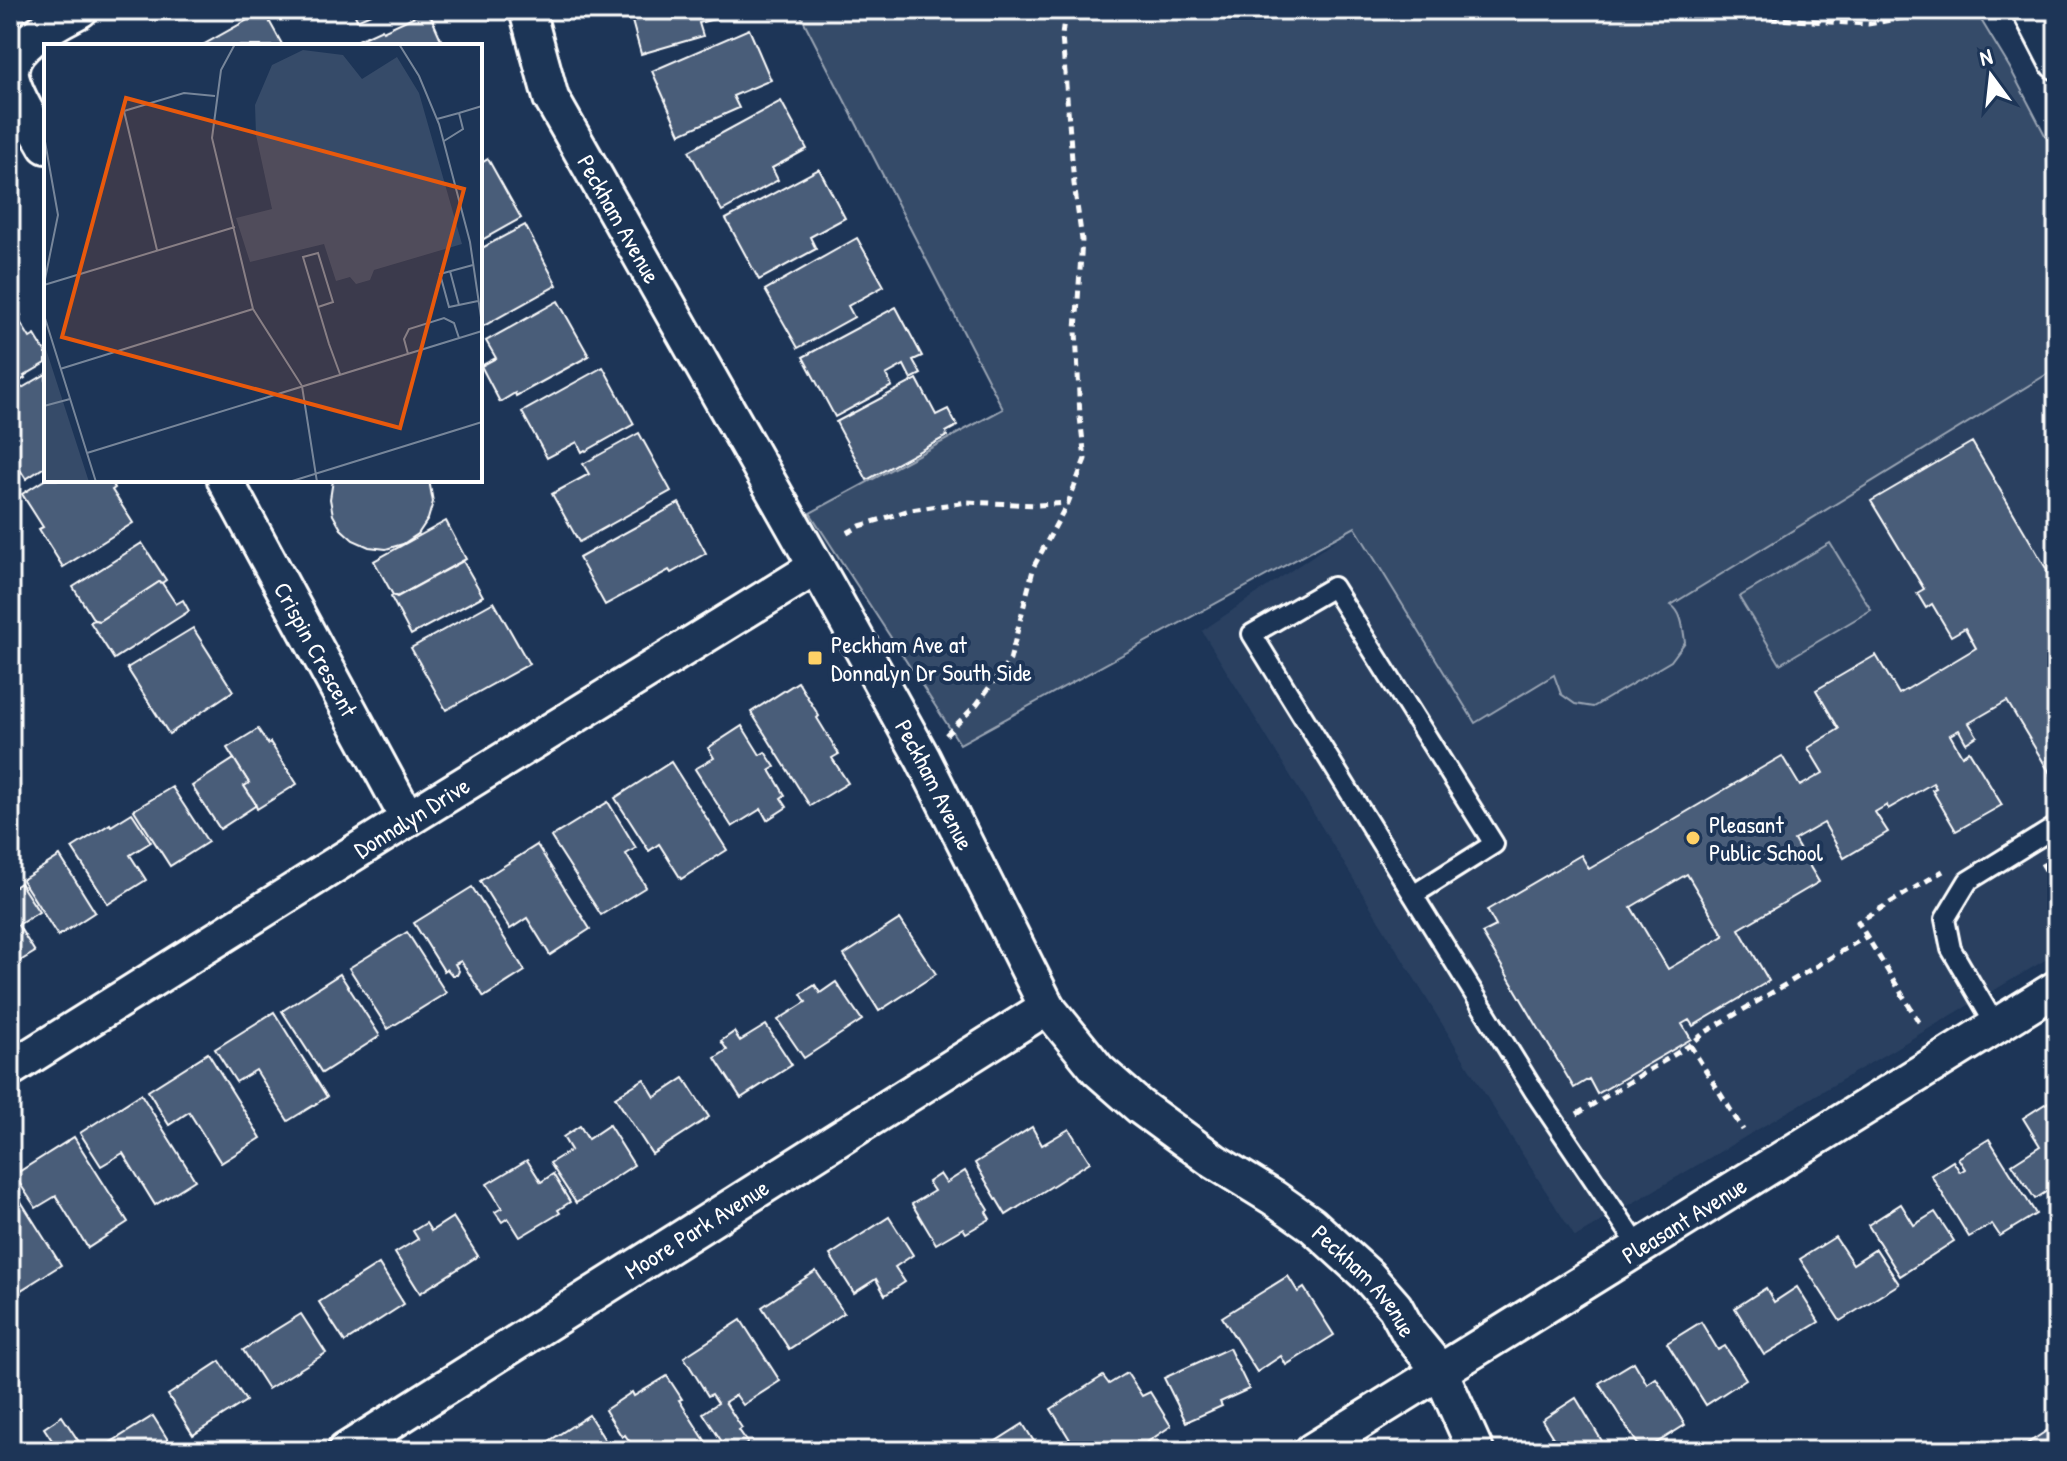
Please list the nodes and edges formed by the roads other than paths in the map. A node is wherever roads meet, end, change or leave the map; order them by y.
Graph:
1 (80, 10) edge
2 (527, 10) edge
3 (2030, 10) edge
4 (2057, 62) edge
5 (44, 142) edge
6 (226, 482) edge
7 (816, 567) junction
8 (408, 819) junction
9 (2057, 826) edge
10 (1413, 895) junction
11 (2057, 988) edge
12 (1047, 1007) junction
13 (1996, 1026) junction
14 (10, 1069) edge
15 (1639, 1247) junction
16 (1440, 1371) junction
17 (345, 1451) edge
18 (1312, 1451) edge
19 (1476, 1451) edge

1 - 5 street
2 - 7 street, Peckham Avenue
3 - 4 street
6 - 8 street, Crispin Crescent
7 - 8 street, Donnalyn Drive
7 - 12 street, Peckham Avenue
8 - 14 street, Donnalyn Drive
9 - 13 lane
10 - 10 lane
10 - 15 lane
11 - 13 street, Pleasant Avenue
12 - 16 street, Peckham Avenue
12 - 17 street, Moore Park Avenue
13 - 15 street, Pleasant Avenue
15 - 16 street, Pleasant Avenue
16 - 18 street, Pleasant Avenue
16 - 19 street, Peckham Avenue

